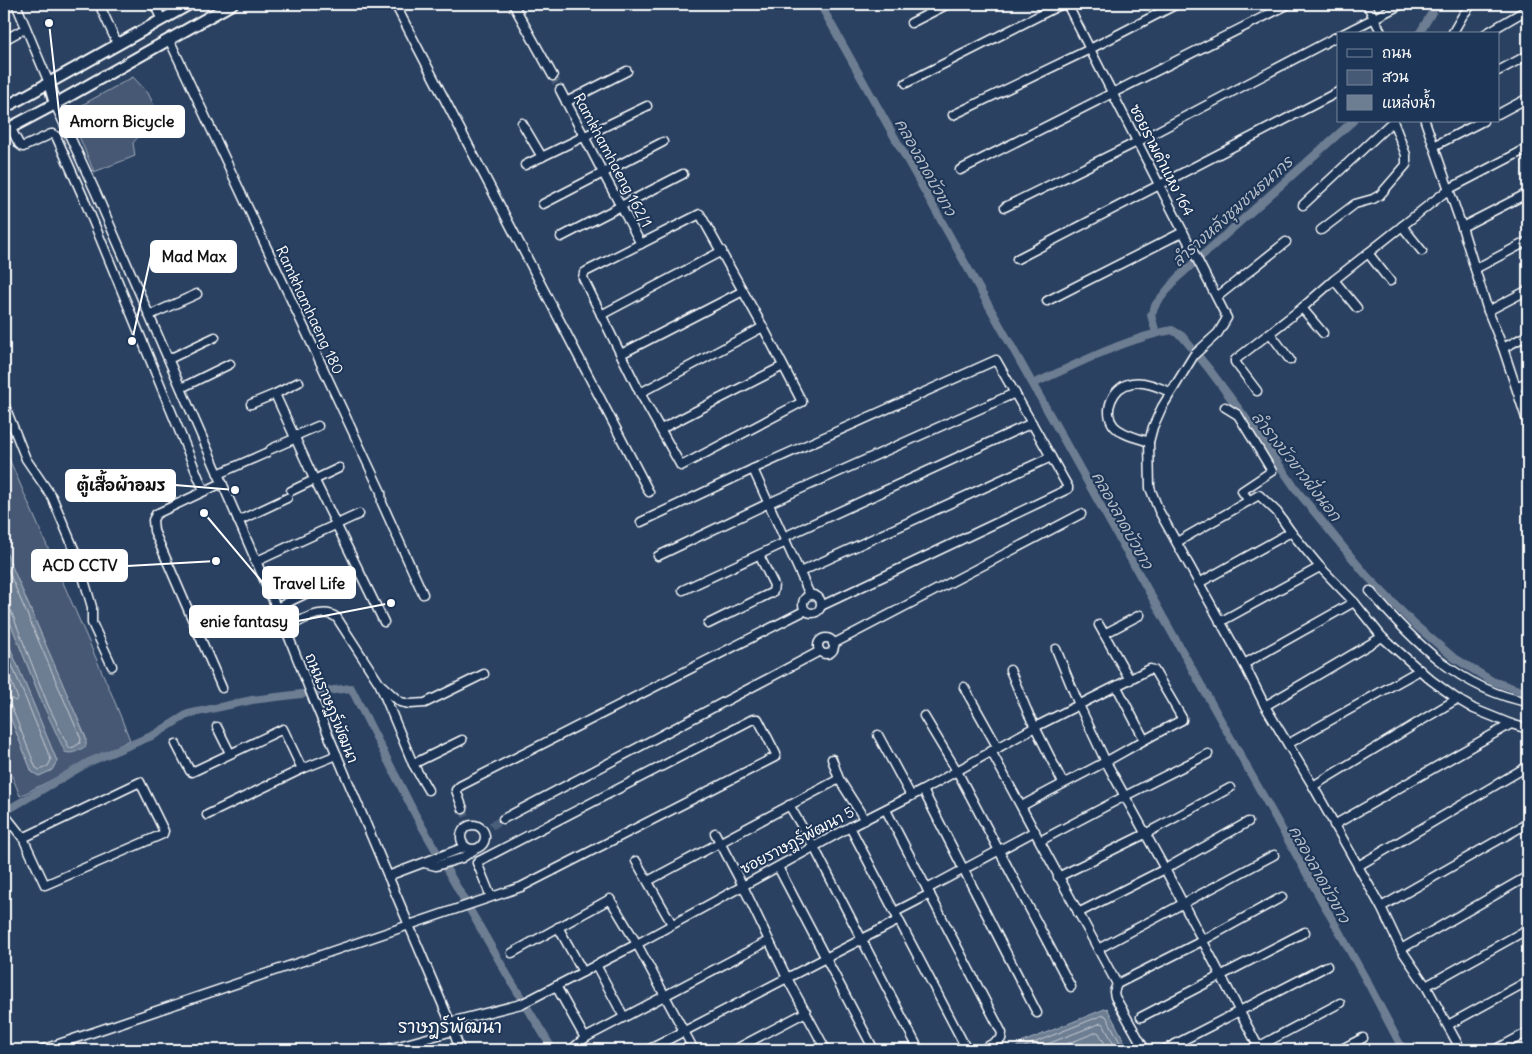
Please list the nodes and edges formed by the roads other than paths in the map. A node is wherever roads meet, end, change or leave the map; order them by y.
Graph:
1 (16, 4) edge
2 (99, 4) edge
3 (154, 4) edge
4 (190, 4) edge
5 (232, 4) edge
6 (395, 4) edge
7 (513, 4) edge
8 (948, 4) edge
9 (1062, 4) edge
10 (1067, 4) edge
11 (1177, 4) edge
12 (1289, 4) edge
13 (1367, 4) edge
14 (1402, 4) edge
15 (1472, 4) edge
16 (1528, 9) edge
17 (1374, 18) junction
18 (162, 20) junction
19 (911, 23) dead end
20 (26, 28) junction
21 (1347, 32) edge
22 (1381, 32) edge
23 (1453, 32) edge
24 (1488, 32) edge
25 (1337, 37) edge
26 (169, 39) junction
27 (4, 40) edge
28 (118, 46) junction
29 (1090, 49) junction
30 (1528, 55) edge
31 (1500, 70) edge
32 (627, 71) dead end
33 (553, 76) tunnel mouth
34 (49, 83) junction
35 (906, 83) dead end
36 (560, 90) tunnel mouth
37 (1337, 93) edge
38 (1113, 94) junction
39 (1528, 98) edge
40 (566, 102) junction
41 (54, 104) junction
42 (647, 106) dead end
43 (4, 108) edge
44 (1500, 113) edge
45 (953, 115) dead end
46 (1392, 122) edge
47 (1393, 122) edge
48 (1425, 122) edge
49 (1481, 122) edge
50 (522, 123) dead end
51 (7, 129) edge
52 (585, 136) junction
53 (662, 142) dead end
54 (1138, 142) junction
55 (1434, 146) junction
56 (1528, 148) edge
57 (542, 157) junction
58 (525, 165) dead end
59 (960, 170) dead end
60 (603, 173) junction
61 (683, 174) dead end
62 (1160, 186) junction
63 (1449, 189) junction
64 (1528, 193) edge
65 (96, 194) junction
66 (84, 199) junction
67 (543, 204) dead end
68 (1303, 205) dead end
69 (622, 206) junction
70 (1005, 207) dead end
71 (1402, 226) junction
72 (1462, 227) junction
73 (1321, 230) dead end
74 (1183, 232) junction
75 (561, 237) dead end
76 (1528, 241) edge
77 (1286, 242) dead end
78 (641, 244) junction
79 (722, 251) junction
80 (1422, 251) dead end
81 (1368, 253) junction
82 (1017, 259) dead end
83 (1475, 269) junction
84 (1334, 280) junction
85 (1390, 281) dead end
86 (1528, 290) edge
87 (742, 291) junction
88 (197, 294) dead end
89 (1217, 297) junction
90 (1047, 301) dead end
91 (1302, 308) junction
92 (1357, 308) dead end
93 (1488, 311) junction
94 (150, 315) junction
95 (601, 315) junction
96 (763, 327) junction
97 (1270, 332) junction
98 (1323, 334) dead end
99 (1528, 335) edge
100 (215, 337) dead end
101 (1503, 348) junction
102 (621, 354) junction
103 (168, 359) junction
104 (1290, 360) dead end
105 (230, 364) dead end
106 (783, 366) junction
107 (1528, 381) edge
108 (299, 382) dead end
109 (1517, 387) junction
110 (181, 388) junction
111 (1257, 391) dead end
112 (1170, 392) junction
113 (640, 393) junction
114 (1015, 393) junction
115 (275, 394) junction
116 (4, 404) edge
117 (251, 404) dead end
118 (1225, 406) dead end
119 (1032, 423) junction
120 (1528, 424) edge
121 (318, 426) dead end
122 (660, 429) junction
123 (295, 437) junction
124 (1149, 442) junction
125 (1051, 457) junction
126 (339, 468) dead end
127 (753, 469) junction
128 (218, 474) junction
129 (314, 480) junction
130 (222, 483) junction
131 (204, 491) junction
132 (649, 492) dead end
133 (1249, 501) junction
134 (769, 503) junction
135 (359, 514) dead end
136 (1081, 514) dead end
137 (238, 521) junction
138 (641, 522) dead end
139 (336, 525) junction
140 (1291, 532) junction
141 (785, 540) junction
142 (1177, 542) junction
143 (759, 555) junction
144 (658, 556) dead end
145 (256, 562) junction
146 (1320, 567) junction
147 (800, 572) junction
148 (1199, 583) junction
149 (324, 585) dead end
150 (683, 590) dead end
151 (1370, 591) dead end
152 (423, 594) dead end
153 (810, 595) junction
154 (1354, 602) junction
155 (821, 606) junction
156 (276, 608) junction
157 (804, 611) junction
158 (1140, 615) dead end
159 (384, 622) dead end
160 (1220, 622) junction
161 (708, 624) dead end
162 (1099, 625) dead end
163 (286, 630) junction
164 (1104, 634) junction
165 (1382, 637) junction
166 (1056, 648) dead end
167 (1244, 664) junction
168 (112, 666) dead end
169 (1010, 670) dead end
170 (1420, 670) junction
171 (484, 674) dead end
172 (1130, 680) junction
173 (379, 684) junction
174 (964, 687) dead end
175 (1116, 687) junction
176 (222, 688) dead end
177 (1457, 699) junction
178 (1528, 702) edge
179 (1079, 705) junction
180 (1265, 706) junction
181 (924, 716) dead end
182 (1511, 724) junction
183 (217, 726) dead end
184 (1035, 726) junction
185 (1528, 729) edge
186 (878, 735) dead end
187 (1144, 739) junction
188 (462, 740) dead end
189 (176, 744) dead end
190 (1288, 744) junction
191 (995, 749) junction
192 (230, 753) junction
193 (1208, 754) dead end
194 (337, 756) junction
195 (832, 760) dead end
196 (1106, 762) junction
197 (413, 764) junction
198 (1528, 766) edge
199 (302, 769) junction
200 (957, 770) junction
201 (839, 779) junction
202 (1063, 783) junction
203 (1313, 786) junction
204 (1230, 788) dead end
205 (428, 790) dead end
206 (923, 790) junction
207 (911, 796) junction
208 (1125, 796) junction
209 (789, 805) junction
210 (1022, 806) junction
211 (463, 809) tunnel mouth
212 (886, 810) junction
213 (207, 815) dead end
214 (6, 816) edge
215 (503, 820) tunnel mouth
216 (865, 820) junction
217 (1248, 822) dead end
218 (1528, 823) edge
219 (1334, 825) junction
220 (491, 826) tunnel mouth
221 (850, 827) junction
222 (483, 830) junction
223 (1035, 831) junction
224 (715, 833) dead end
225 (1144, 834) junction
226 (23, 838) junction
227 (1040, 841) junction
228 (719, 842) junction
229 (465, 847) junction
230 (814, 848) junction
231 (474, 850) junction
232 (999, 850) junction
233 (1274, 855) dead end
234 (452, 856) junction
235 (636, 862) dead end
236 (1358, 866) junction
237 (778, 867) junction
238 (964, 869) junction
239 (1165, 869) junction
240 (388, 876) junction
241 (1528, 876) edge
242 (1058, 877) junction
243 (648, 881) junction
244 (742, 886) junction
245 (929, 892) junction
246 (491, 897) junction
247 (1282, 897) dead end
248 (1183, 903) junction
249 (1381, 907) junction
250 (895, 912) junction
251 (1078, 913) junction
252 (899, 920) junction
253 (408, 924) junction
254 (672, 924) junction
255 (558, 927) junction
256 (1528, 929) edge
257 (1305, 932) dead end
258 (862, 939) junction
259 (768, 941) junction
260 (1202, 942) junction
261 (636, 944) junction
262 (1098, 949) junction
263 (1402, 949) junction
264 (512, 952) dead end
265 (826, 958) junction
266 (596, 965) junction
267 (1327, 966) dead end
268 (583, 972) junction
269 (1221, 975) junction
270 (787, 978) junction
271 (1528, 981) edge
272 (1117, 984) junction
273 (556, 986) junction
274 (1426, 986) junction
275 (1071, 987) dead end
276 (665, 996) junction
277 (1340, 1003) dead end
278 (1240, 1011) junction
279 (806, 1012) junction
280 (1037, 1013) dead end
281 (624, 1017) junction
282 (1141, 1018) dead end
283 (450, 1022) junction
284 (1448, 1025) junction
285 (453, 1031) junction
286 (684, 1031) junction
287 (1528, 1032) edge
288 (585, 1038) junction
289 (1363, 1038) dead end
290 (1257, 1049) edge
291 (40, 1050) edge
292 (384, 1050) edge
293 (460, 1050) edge
294 (571, 1050) edge
295 (648, 1050) edge
296 (694, 1050) edge
297 (734, 1050) edge
298 (824, 1050) edge
299 (874, 1050) edge
300 (920, 1050) edge
301 (967, 1050) edge
302 (982, 1050) edge
303 (1145, 1050) edge
304 (1164, 1050) edge
305 (1340, 1050) edge
306 (1461, 1050) edge
307 (1495, 1050) edge

1 - 20 street
2 - 28 street
3 - 18 street
4 - 18 main road
5 - 26 main road
6 - 132 street
7 - 33 street
8 - 19 street
9 - 35 street
10 - 29 street, ซอยรามคำแหง 164
11 - 29 street
12 - 38 street
13 - 17 street
14 - 17 street
15 - 23 street
16 - 24 street
17 - 21 street
17 - 22 street
18 - 28 main road
20 - 27 street
20 - 34 street
25 - 54 street
26 - 41 main road
26 - 152 street, Ramkhamhaeng 180
28 - 34 main road
29 - 38 street, ซอยรามคำแหง 164
29 - 45 street
30 - 31 street
32 - 40 street
34 - 41 main road
34 - 43 main road
36 - 40 street, Ramkhamhaeng 162/1
37 - 62 street
38 - 54 street, ซอยรามคำแหง 164
38 - 59 street
39 - 44 street
40 - 52 street, Ramkhamhaeng 162/1
41 - 51 main road
41 - 65 street, ถนนราษฏร์พัฒนา
42 - 52 street
46 - 68 street
47 - 73 street
48 - 55 street
49 - 55 street
50 - 57 street
51 - 66 street
52 - 57 street
52 - 60 street, Ramkhamhaeng 162/1
53 - 60 street
54 - 62 street, ซอยรามคำแหง 164
54 - 70 street
55 - 63 street
56 - 63 street
57 - 58 street
60 - 67 street
60 - 69 street, Ramkhamhaeng 162/1
61 - 69 street
62 - 74 street, ซอยรามคำแหง 164
62 - 82 street
63 - 71 street
63 - 72 street
64 - 72 street
65 - 66 street
65 - 94 street, ถนนราษฏร์พัฒนา
66 - 131 street
69 - 75 street
69 - 78 street, Ramkhamhaeng 162/1
71 - 80 street
71 - 81 street
72 - 83 street
74 - 89 street, ซอยรามคำแหง 164
74 - 90 street
76 - 83 street
77 - 89 street
78 - 79 street
78 - 95 street
79 - 87 street
79 - 95 street
81 - 84 street
81 - 85 street
83 - 93 street
84 - 91 street
84 - 92 street
86 - 93 street
87 - 96 street
87 - 102 street
88 - 94 street
89 - 112 street, ซอยรามคำแหง 164
91 - 97 street
91 - 98 street
93 - 101 street
94 - 103 street, ถนนราษฏร์พัฒนา
95 - 102 street
96 - 106 street
96 - 113 street
97 - 104 street
97 - 111 street
99 - 101 street
100 - 103 street
101 - 109 street
102 - 113 street
103 - 110 street, ถนนราษฏร์พัฒนา
105 - 110 street
106 - 122 street
106 - 122 street
107 - 109 street
108 - 115 street
109 - 120 street
110 - 128 street, ถนนราษฏร์พัฒนา
112 - 124 street
112 - 124 street
113 - 122 street
114 - 119 street
114 - 127 street
114 - 134 street
115 - 117 street
115 - 123 street
116 - 168 street
118 - 133 street
119 - 125 street
119 - 141 street
121 - 123 street
123 - 128 street
123 - 129 street
124 - 142 street
125 - 147 street
125 - 155 street
126 - 129 street
127 - 134 street
127 - 138 street
128 - 130 street, ถนนราษฏร์พัฒนา
129 - 137 street
129 - 139 street
130 - 131 street
130 - 137 street, ถนนราษฏร์พัฒนา
131 - 176 street
133 - 140 street
133 - 142 street
134 - 141 street
134 - 144 street
135 - 139 street
136 - 215 street
137 - 145 street, ถนนราษฏร์พัฒนา
139 - 145 street
139 - 159 street
140 - 146 street
140 - 148 street
141 - 143 street
141 - 147 street
142 - 148 street
143 - 150 street
143 - 161 street
145 - 156 street, ถนนราษฏร์พัฒนา
146 - 154 street
146 - 160 street
147 - 153 street
148 - 160 street
149 - 156 street
151 - 178 street
153 - 155 street
153 - 157 street
154 - 165 street
154 - 167 street
155 - 157 street
156 - 163 street, ถนนราษฏร์พัฒนา
157 - 211 street
158 - 164 street
160 - 167 street
162 - 164 street
163 - 173 street
163 - 194 street, ถนนราษฏร์พัฒนา
164 - 172 street
165 - 170 street
165 - 180 street
166 - 179 street
167 - 180 street
169 - 184 street
170 - 177 street
170 - 190 street
171 - 173 street
172 - 175 street, ซอยราษฎร์พัฒนา 5
172 - 187 street, ซอยราษฎร์พัฒนา 5
173 - 197 street
174 - 191 street
175 - 179 street, ซอยราษฎร์พัฒนา 5
175 - 187 street
177 - 182 street
177 - 203 street
179 - 184 street, ซอยราษฎร์พัฒนา 5
179 - 196 street
180 - 190 street
181 - 200 street
182 - 185 street
182 - 219 street
183 - 192 street
184 - 191 street, ซอยราษฎร์พัฒนา 5
184 - 202 street
186 - 207 street
187 - 196 street
188 - 197 street
189 - 192 street
190 - 203 street
191 - 200 street, ซอยราษฎร์พัฒนา 5
191 - 210 street
192 - 199 street
193 - 208 street
194 - 199 street
194 - 240 street, ถนนราษฏร์พัฒนา
195 - 201 street
196 - 202 street
196 - 208 street
197 - 205 street
198 - 236 street
199 - 213 street
200 - 206 street, ซอยราษฎร์พัฒนา 5
200 - 232 street
201 - 209 street
201 - 216 street
202 - 210 street
203 - 219 street
204 - 225 street
206 - 207 street, ซอยราษฎร์พัฒนา 5
206 - 238 street
207 - 212 street, ซอยราษฎร์พัฒนา 5
208 - 225 street
208 - 227 street
209 - 228 street
209 - 230 street
210 - 223 street
212 - 216 street, ซอยราษฎร์พัฒนา 5
212 - 245 street
214 - 226 street
216 - 221 street, ซอยราษฎร์พัฒนา 5
217 - 239 street
218 - 249 street
219 - 236 street
220 - 222 street
221 - 230 street, ซอยราษฎร์พัฒนา 5
221 - 250 street
222 - 229 street
222 - 231 street
223 - 227 street
223 - 232 street
224 - 228 street
225 - 239 street
225 - 242 street
226 - 226 street
227 - 242 street
228 - 243 street
228 - 244 street
229 - 231 street
229 - 234 street
230 - 237 street, ซอยราษฎร์พัฒนา 5
230 - 258 street
231 - 234 street
232 - 238 street
232 - 275 street
233 - 248 street
234 - 240 street
235 - 243 street
236 - 249 street
237 - 244 street, ซอยราษฎร์พัฒนา 5
237 - 265 street
238 - 245 street
238 - 280 street
239 - 248 street
239 - 251 street
240 - 253 street, ถนนราษฏร์พัฒนา
241 - 263 street
242 - 251 street
243 - 254 street
244 - 254 street, ซอยราษฎร์พัฒนา 5
244 - 259 street
245 - 250 street
245 - 302 street
246 - 246 street
246 - 253 street
247 - 260 street
248 - 260 street
248 - 262 street
249 - 263 street
250 - 252 street
251 - 262 street
252 - 258 street
252 - 301 street
253 - 283 street, ถนนราษฏร์พัฒนา
253 - 291 street
254 - 261 street, ซอยราษฎร์พัฒนา 5
255 - 261 street
255 - 264 street
255 - 268 street
256 - 274 street
257 - 269 street
258 - 265 street
258 - 300 street
259 - 270 street
259 - 276 street
260 - 269 street
260 - 272 street
261 - 266 street, ซอยราษฎร์พัฒนา 5
261 - 276 street
262 - 272 street
263 - 274 street
265 - 270 street
265 - 299 street
266 - 268 street, ซอยราษฎร์พัฒนา 5
266 - 281 street
267 - 278 street
268 - 273 street, ซอยราษฎร์พัฒนา 5
269 - 278 street
269 - 282 street
270 - 279 street
270 - 286 street
271 - 284 street
272 - 303 street
273 - 283 street, ซอยราษฎร์พัฒนา 5
273 - 288 street
274 - 284 street
276 - 281 street
276 - 286 street
277 - 290 street
278 - 290 street
278 - 304 street
279 - 297 street
279 - 298 street
281 - 288 street
283 - 285 street, ถนนราษฏร์พัฒนา
284 - 306 street
285 - 292 street
285 - 293 street, ถนนราษฏร์พัฒนา
286 - 295 street
286 - 296 street
287 - 307 street
288 - 294 street
289 - 305 street

